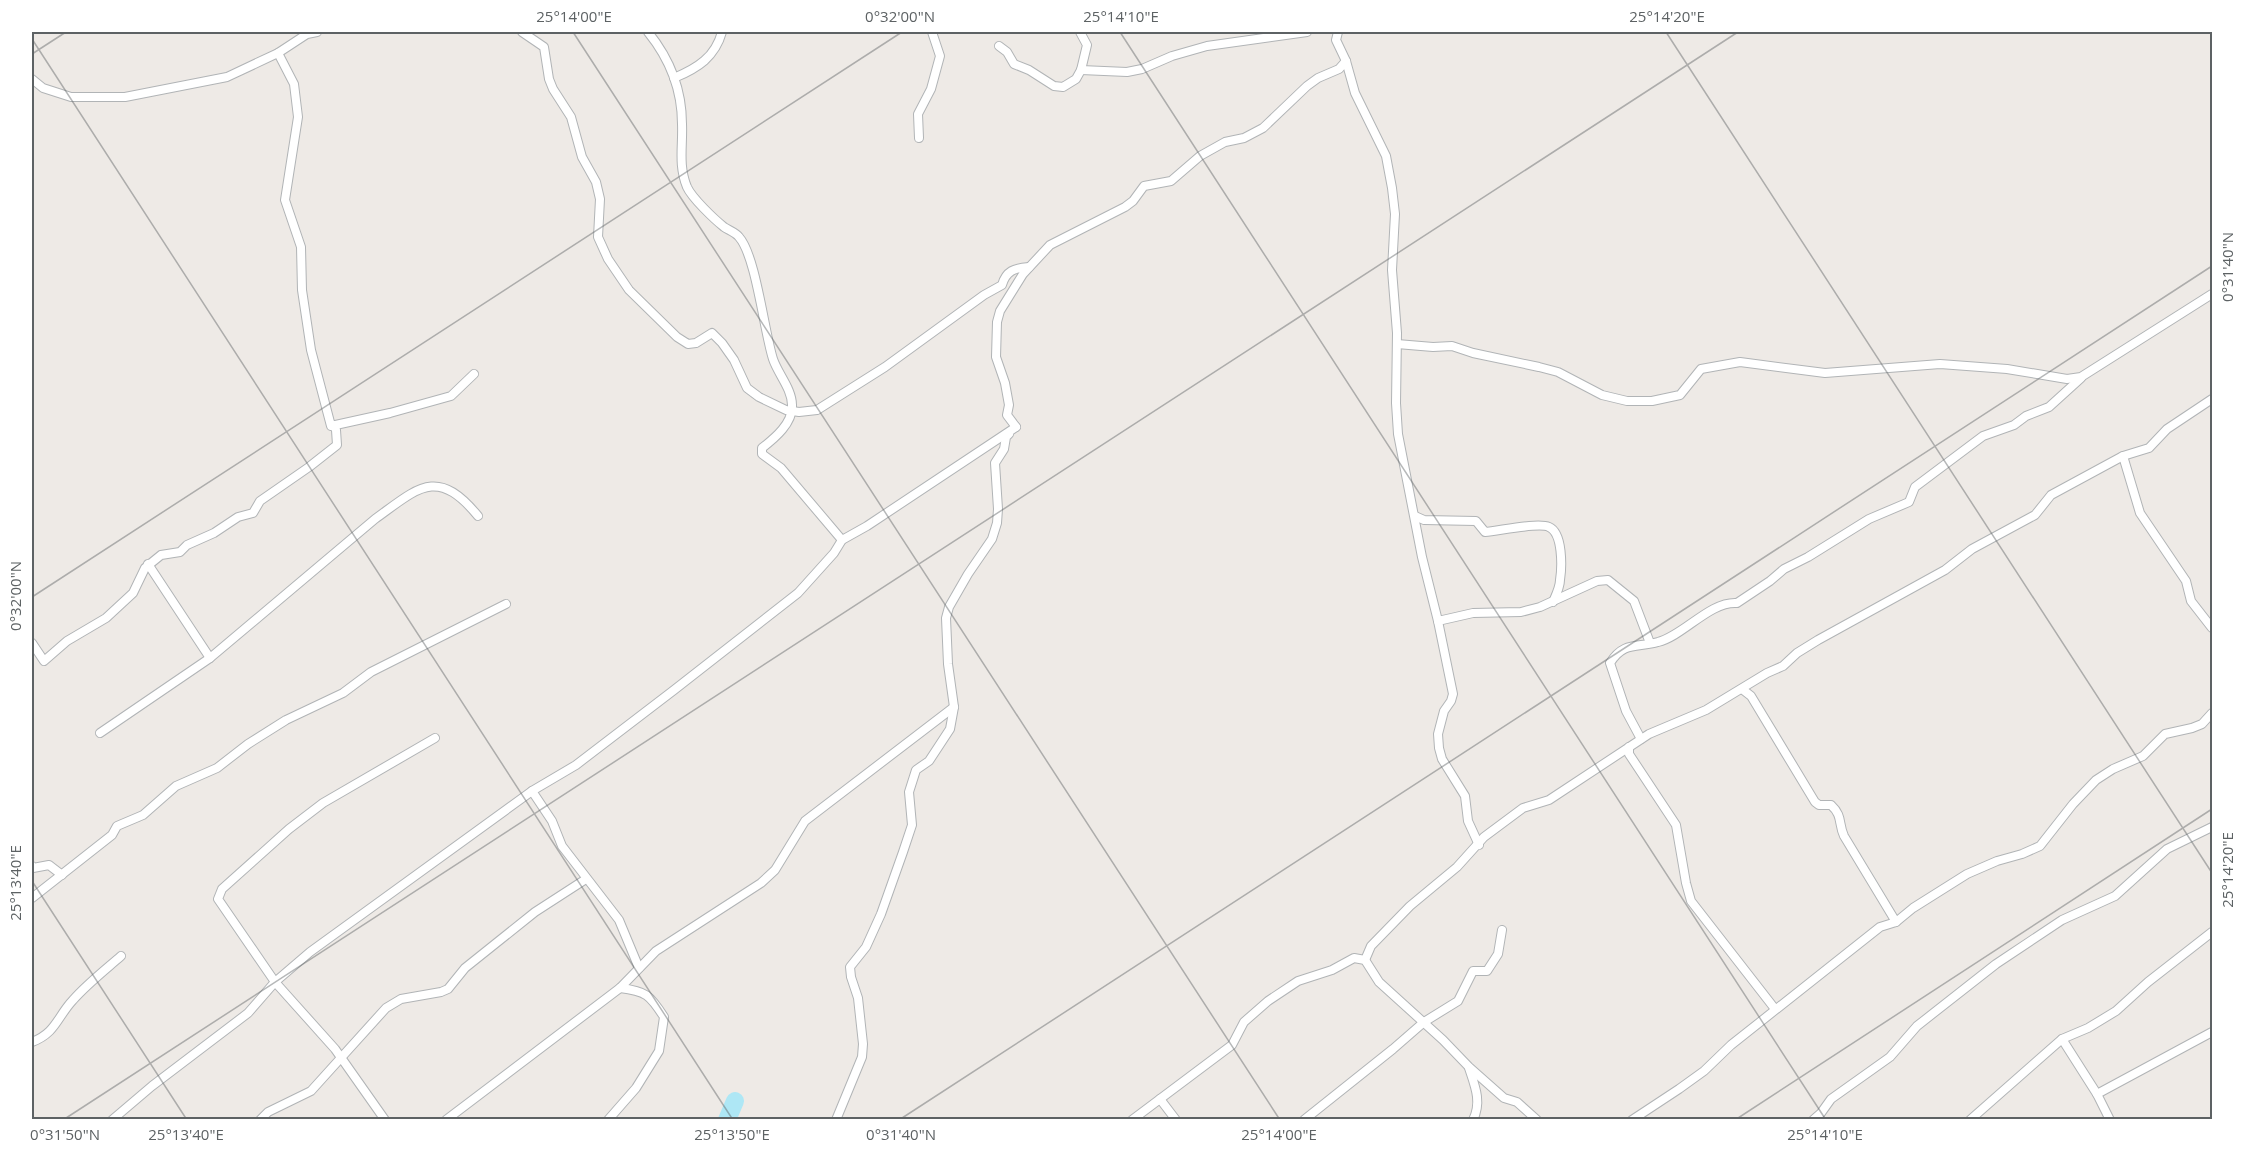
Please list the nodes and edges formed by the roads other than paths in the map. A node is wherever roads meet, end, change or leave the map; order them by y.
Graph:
1 (317, 32) edge
2 (522, 32) edge
3 (648, 32) edge
4 (722, 32) edge
5 (932, 32) edge
6 (1080, 32) edge
7 (1307, 32) edge
8 (1338, 32) edge
9 (999, 46) dead end
10 (278, 53) junction
11 (1346, 61) junction
12 (1081, 70) junction
13 (674, 78) junction
14 (32, 79) edge
15 (919, 138) dead end
16 (1029, 267) junction
17 (2212, 294) edge
18 (1397, 344) junction
19 (474, 374) dead end
20 (2081, 377) junction
21 (2212, 399) edge
22 (792, 411) junction
23 (333, 425) junction
24 (1016, 427) junction
25 (2123, 456) junction
26 (478, 516) dead end
27 (1415, 516) junction
28 (842, 540) junction
29 (148, 564) junction
30 (1553, 602) junction
31 (506, 604) dead end
32 (1438, 621) junction
33 (2212, 628) edge
34 (32, 643) edge
35 (1650, 643) junction
36 (210, 658) junction
37 (1743, 689) junction
38 (954, 707) junction
39 (2212, 713) edge
40 (100, 733) dead end
41 (435, 738) dead end
42 (1641, 739) junction
43 (1629, 747) junction
44 (532, 791) junction
45 (2212, 827) edge
46 (1479, 845) junction
47 (32, 866) edge
48 (62, 875) junction
49 (586, 879) junction
50 (32, 898) edge
51 (1896, 922) junction
52 (1502, 930) dead end
53 (2212, 932) edge
54 (121, 956) dead end
55 (1365, 960) junction
56 (639, 968) junction
57 (275, 982) junction
58 (620, 988) junction
59 (1775, 1009) junction
60 (1424, 1022) junction
61 (2212, 1032) edge
62 (2062, 1040) junction
63 (32, 1042) edge
64 (342, 1057) junction
65 (1469, 1067) junction
66 (2097, 1094) junction
67 (1160, 1099) junction
68 (112, 1119) edge
69 (260, 1119) edge
70 (385, 1119) edge
71 (446, 1119) edge
72 (608, 1119) edge
73 (836, 1119) edge
74 (1132, 1119) edge
75 (1176, 1119) edge
76 (1304, 1119) edge
77 (1473, 1119) edge
78 (1537, 1119) edge
79 (1632, 1119) edge
80 (1813, 1119) edge
81 (1970, 1119) edge
82 (2110, 1119) edge

1 - 10 street
2 - 22 street
3 - 13 street
4 - 13 street
5 - 15 street
6 - 12 street
7 - 12 street
8 - 11 street
9 - 12 street
10 - 14 street
10 - 23 street
11 - 16 street
11 - 18 street
13 - 22 street
16 - 22 street
16 - 24 street
17 - 20 street
18 - 20 street
18 - 27 street
19 - 23 street
20 - 35 street
21 - 25 street
22 - 28 street
23 - 29 street
24 - 28 street
24 - 38 street
25 - 33 street
25 - 37 street
26 - 36 street
27 - 30 street
27 - 32 street
28 - 44 street
29 - 34 street
29 - 36 street
30 - 32 street
30 - 35 street
31 - 48 street
32 - 46 street
35 - 42 street
36 - 40 street
37 - 42 street
37 - 51 street
38 - 56 street
38 - 73 street
39 - 51 street
41 - 57 street
42 - 43 street
43 - 46 street
43 - 59 street
44 - 49 street
44 - 57 street
45 - 80 street
46 - 55 street
47 - 48 street
48 - 50 street
49 - 56 street
49 - 64 street
51 - 59 street
52 - 60 street
53 - 62 street
54 - 63 street
55 - 60 street
55 - 67 street
56 - 58 street
57 - 64 street
57 - 68 street
58 - 71 street
58 - 72 street
59 - 79 street
60 - 65 street
60 - 76 street
61 - 66 street
62 - 66 street
62 - 81 street
64 - 69 street
64 - 70 street
65 - 77 street
65 - 78 street
66 - 82 street
67 - 74 street
67 - 75 street

